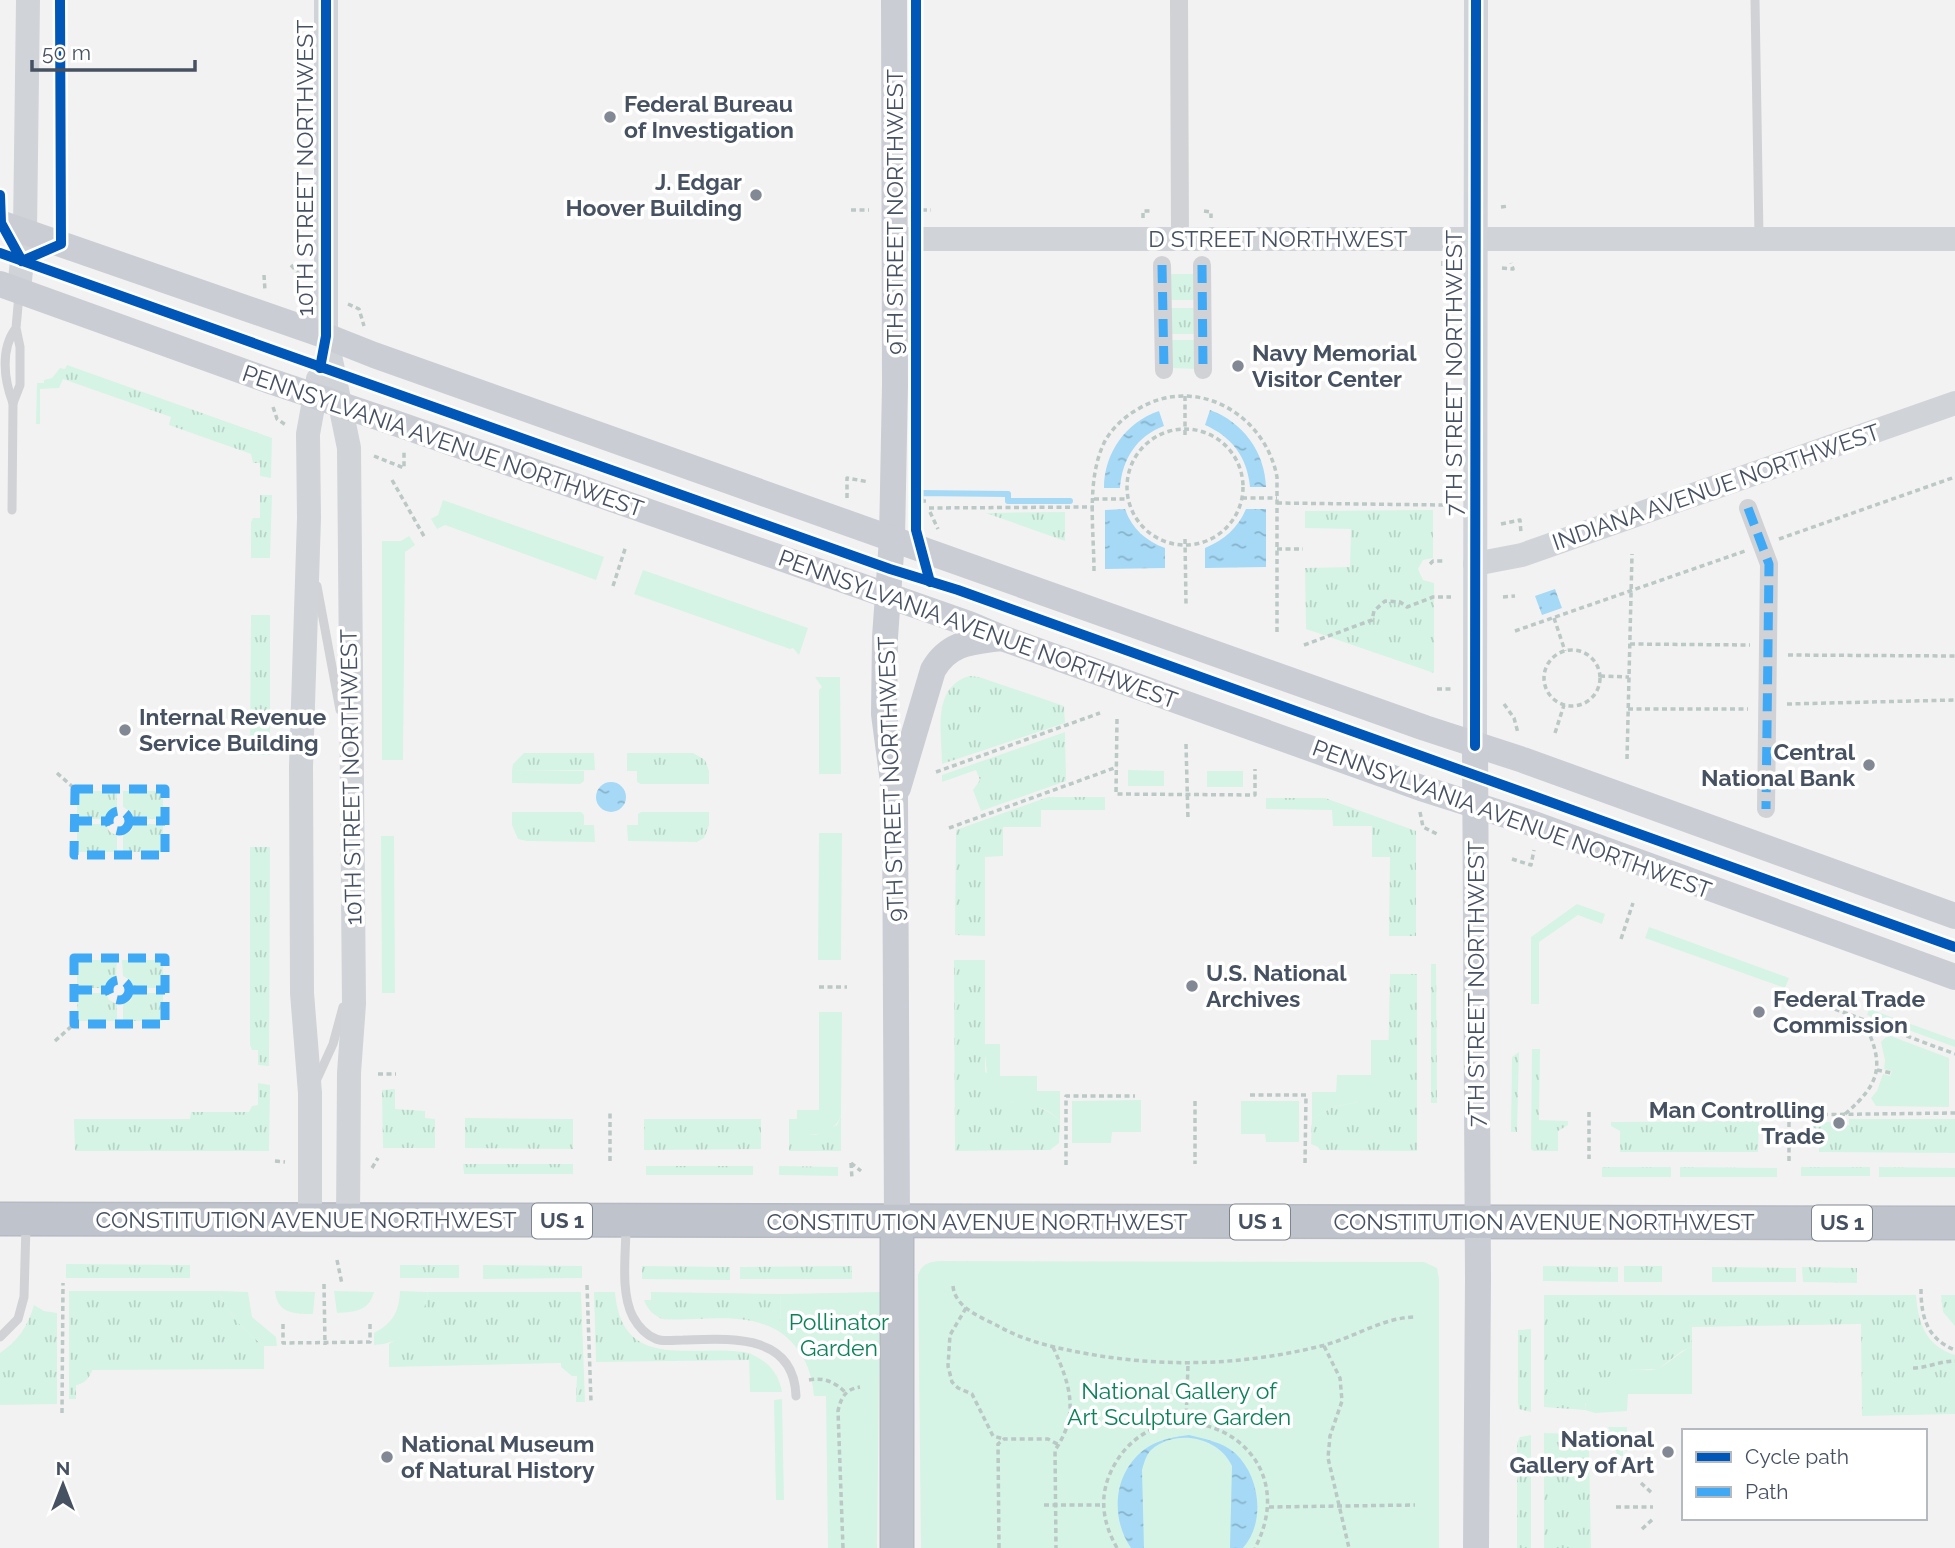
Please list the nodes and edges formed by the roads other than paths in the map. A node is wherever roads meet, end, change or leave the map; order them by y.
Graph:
1 (29, 0) edge
2 (326, 0) edge
3 (894, 0) edge
4 (1179, 0) edge
5 (1476, 0) edge
6 (1755, 0) edge
7 (12, 227) edge
8 (906, 238) junction
9 (1180, 239) junction
10 (1759, 239) junction
11 (1955, 239) edge
12 (1476, 240) junction
13 (1162, 265) dead end
14 (1202, 265) dead end
15 (9, 287) edge
16 (16, 328) junction
17 (326, 336) junction
18 (1164, 370) dead end
19 (1203, 370) dead end
20 (328, 401) junction
21 (13, 403) junction
22 (1955, 403) edge
23 (1748, 508) dead end
24 (12, 510) dead end
25 (309, 518) junction
26 (892, 539) junction
27 (1475, 564) junction
28 (888, 597) junction
29 (1002, 638) junction
30 (340, 722) dead end
31 (1475, 746) junction
32 (895, 797) junction
33 (1475, 805) junction
34 (1766, 809) dead end
35 (342, 891) dead end
36 (343, 905) dead end
37 (1955, 916) edge
38 (343, 946) dead end
39 (1955, 977) edge
40 (310, 1093) junction
41 (13, 1219) edge
42 (310, 1220) junction
43 (348, 1220) junction
44 (626, 1221) junction
45 (897, 1222) junction
46 (1476, 1222) junction
47 (1955, 1223) edge
48 (0, 1337) edge
49 (796, 1396) dead end
50 (897, 1548) edge
51 (1476, 1548) edge

1 - 7 street
2 - 17 street, 10TH STREET NORTHWEST
3 - 8 main road, 9TH STREET NORTHWEST
4 - 9 street
5 - 12 street, 7TH STREET NORTHWEST
6 - 10 lane
7 - 15 street
7 - 17 main road
8 - 9 street, D STREET NORTHWEST
8 - 26 main road, 9TH STREET NORTHWEST
9 - 12 street, D STREET NORTHWEST
10 - 11 street, D STREET NORTHWEST
10 - 12 street, D STREET NORTHWEST
12 - 27 street, 7TH STREET NORTHWEST
13 - 18 street
14 - 19 street
15 - 16 lane
15 - 20 main road, PENNSYLVANIA AVENUE NORTHWEST
16 - 21 lane
16 - 21 lane
17 - 20 street, 10TH STREET NORTHWEST
17 - 26 main road
20 - 25 street, 10TH STREET NORTHWEST
20 - 28 main road, PENNSYLVANIA AVENUE NORTHWEST
20 - 43 street, 10TH STREET NORTHWEST
21 - 24 lane
22 - 27 street, INDIANA AVENUE NORTHWEST
23 - 34 street
25 - 30 lane
25 - 40 street, 10TH STREET NORTHWEST
26 - 28 main road, 9TH STREET NORTHWEST
26 - 31 main road
27 - 31 street, 7TH STREET NORTHWEST
28 - 29 main road, PENNSYLVANIA AVENUE NORTHWEST
28 - 32 main road, 9TH STREET NORTHWEST
29 - 32 main road
29 - 33 main road, PENNSYLVANIA AVENUE NORTHWEST
31 - 33 main road, 7TH STREET NORTHWEST
31 - 37 main road
32 - 45 main road, 9TH STREET NORTHWEST
33 - 39 main road, PENNSYLVANIA AVENUE NORTHWEST
33 - 46 main road, 7TH STREET NORTHWEST
35 - 36 lane
38 - 40 lane
40 - 42 street, 10TH STREET NORTHWEST
41 - 42 highway, CONSTITUTION AVENUE NORTHWEST / US 1
41 - 48 lane
42 - 43 highway, CONSTITUTION AVENUE NORTHWEST / US 1
43 - 44 highway, CONSTITUTION AVENUE NORTHWEST / US 1
44 - 45 highway, CONSTITUTION AVENUE NORTHWEST / US 1
44 - 49 lane
45 - 46 highway, CONSTITUTION AVENUE NORTHWEST / US 1
45 - 50 highway
46 - 47 highway, CONSTITUTION AVENUE NORTHWEST / US 1
46 - 51 main road, 7TH STREET NORTHWEST

